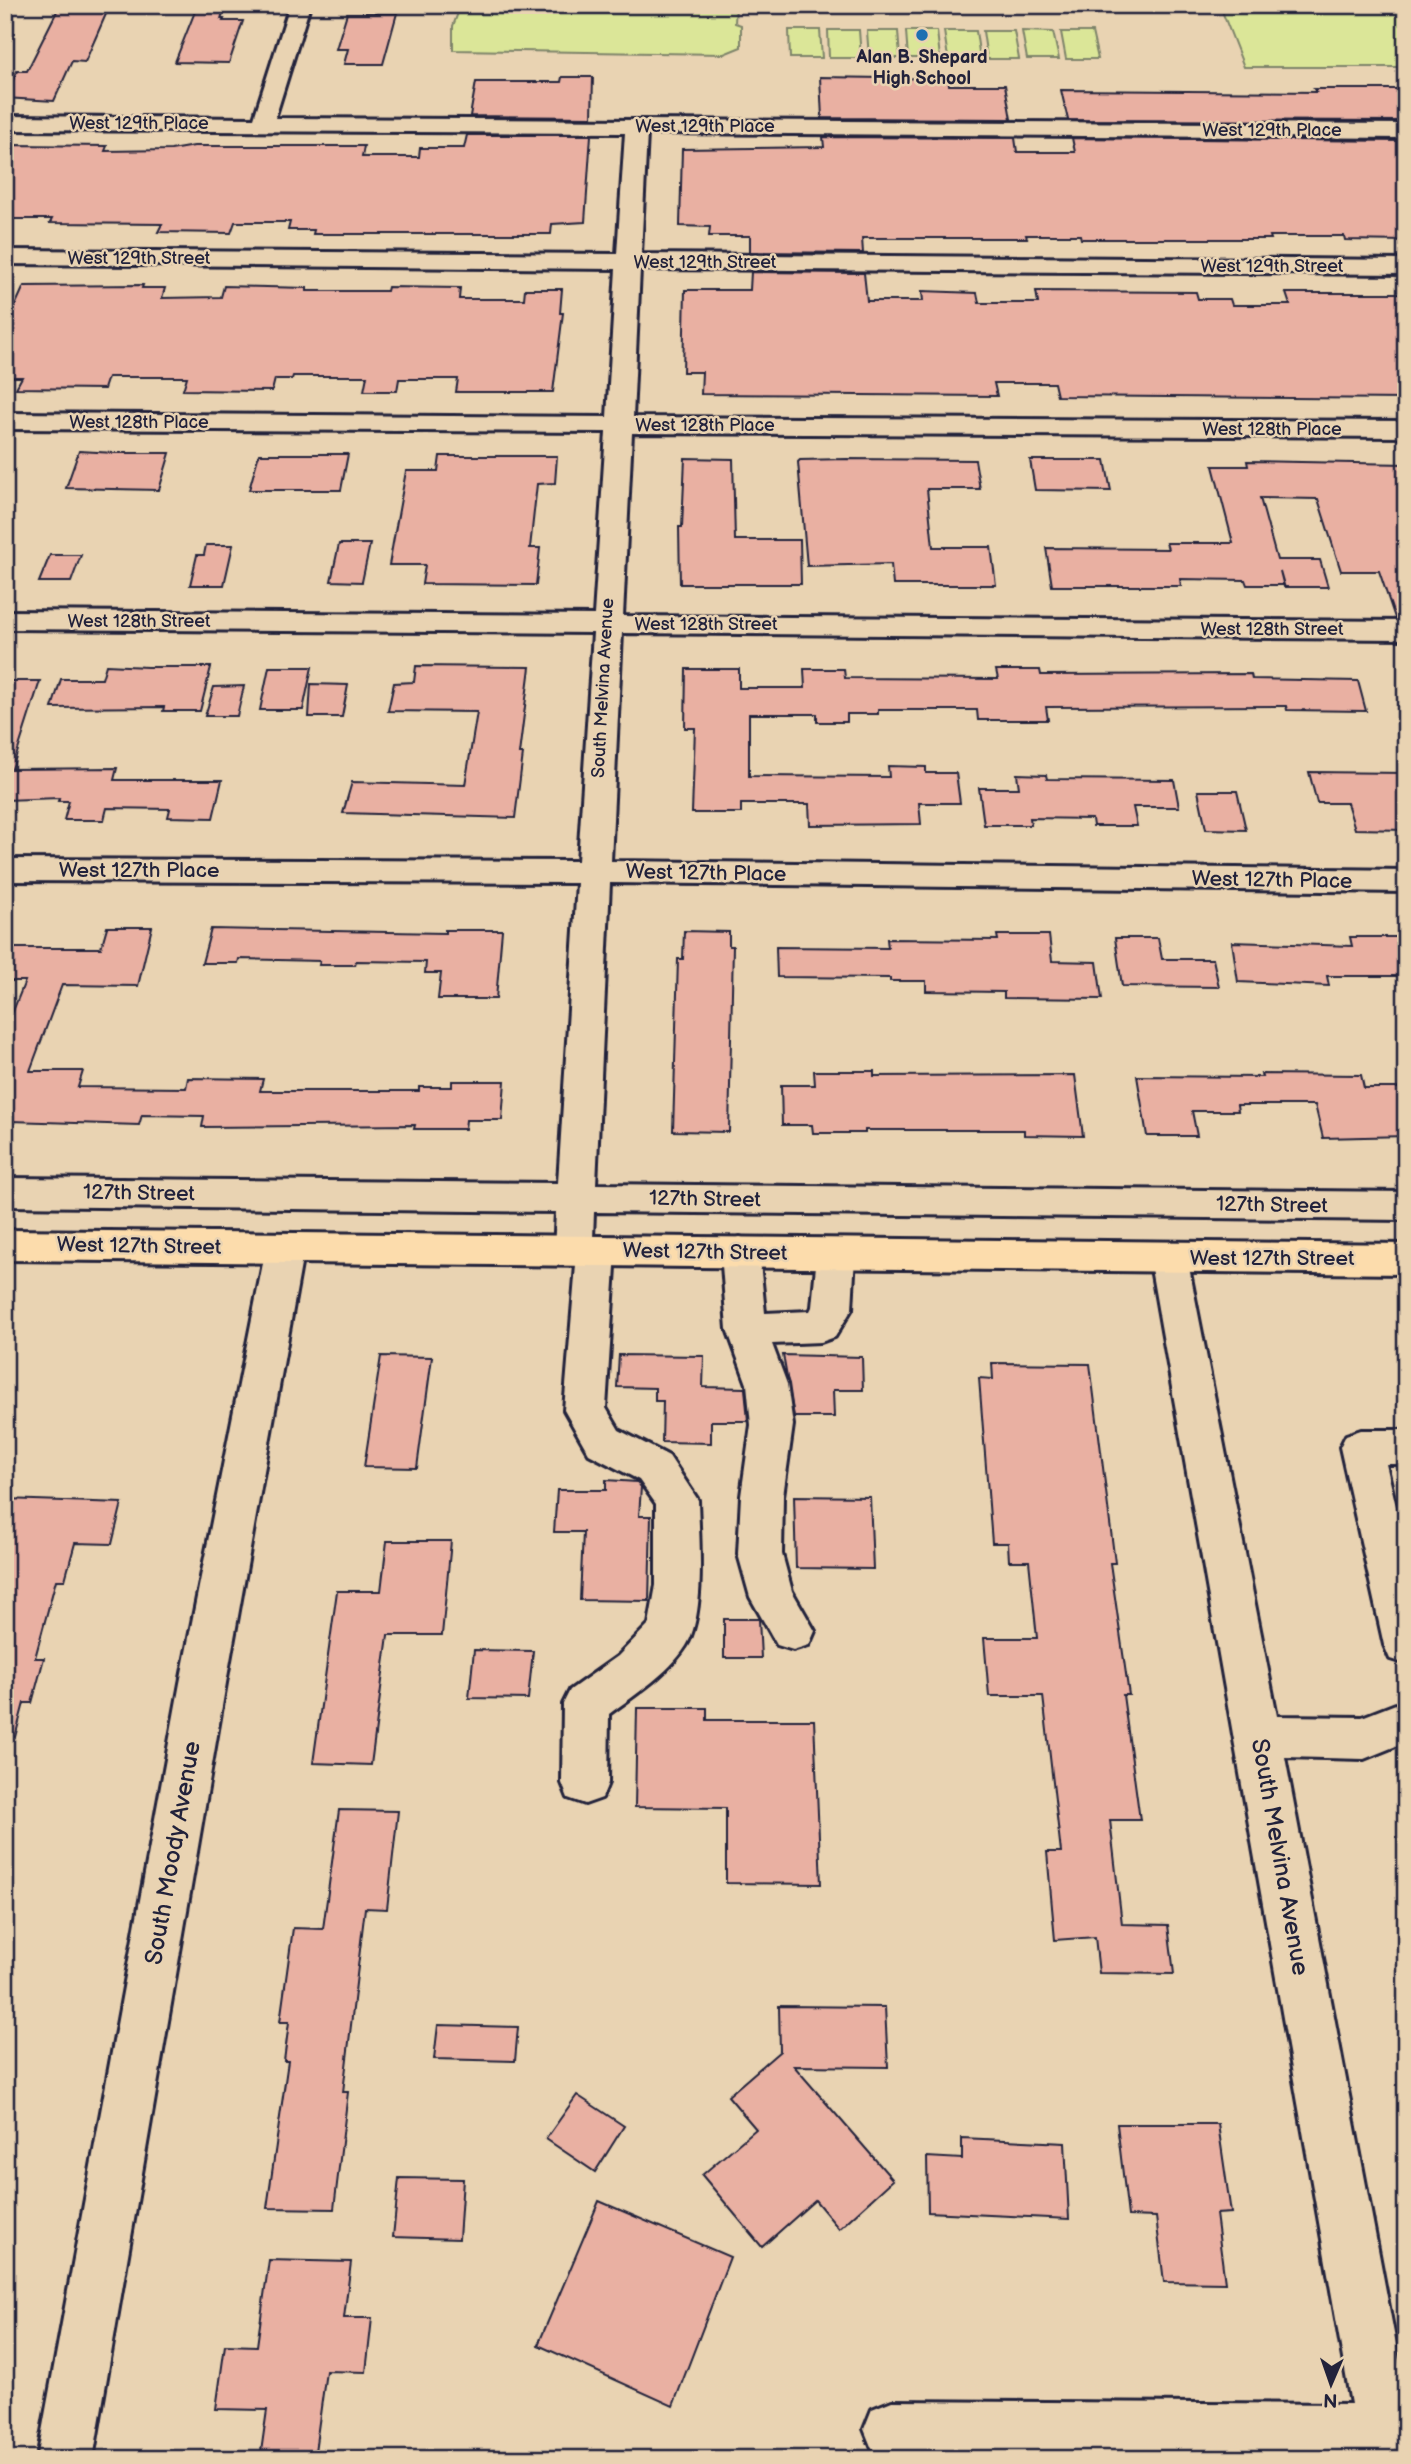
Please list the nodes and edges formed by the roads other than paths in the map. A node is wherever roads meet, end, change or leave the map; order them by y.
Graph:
1 (300, 5) edge
2 (5, 122) edge
3 (263, 122) junction
4 (636, 126) junction
5 (1406, 131) edge
6 (5, 257) edge
7 (629, 262) junction
8 (1406, 267) edge
9 (5, 421) edge
10 (620, 425) junction
11 (1406, 429) edge
12 (5, 620) edge
13 (607, 623) junction
14 (1406, 630) edge
15 (5, 870) edge
16 (593, 872) junction
17 (1406, 881) edge
18 (5, 1192) edge
19 (576, 1198) junction
20 (1406, 1206) edge
21 (5, 1245) edge
22 (285, 1248) junction
23 (585, 1251) junction
24 (740, 1252) junction
25 (836, 1255) junction
26 (1168, 1257) junction
27 (1406, 1259) edge
28 (747, 1329) junction
29 (1406, 1447) edge
30 (793, 1631) dead end
31 (1406, 1645) edge
32 (1406, 1720) edge
33 (1258, 1736) junction
34 (585, 1783) dead end
35 (892, 2430) dead end
36 (1387, 2446) edge
37 (65, 2459) edge

1 - 3 street
2 - 3 street, West 129th Place
3 - 4 street, West 129th Place
4 - 5 street, West 129th Place
4 - 7 street, South Melvina Avenue
6 - 7 street, West 129th Street
7 - 8 street, West 129th Street
7 - 10 street, South Melvina Avenue
9 - 10 street, West 128th Place
10 - 11 street, West 128th Place
10 - 13 street, South Melvina Avenue
12 - 13 street, West 128th Street
13 - 14 street, West 128th Street
13 - 16 street, South Melvina Avenue
15 - 16 street, West 127th Place
16 - 17 street, West 127th Place
16 - 19 street, South Melvina Avenue
18 - 19 street, 127th Street
19 - 20 street, 127th Street
19 - 23 street, South Melvina Avenue
21 - 22 main road, West 127th Street
22 - 23 main road, West 127th Street
22 - 37 street, South Moody Avenue
23 - 24 main road, West 127th Street
23 - 34 street, South Melvina Avenue
24 - 25 main road, West 127th Street
24 - 28 street
25 - 26 main road, West 127th Street
25 - 28 street
26 - 27 main road, West 127th Street
26 - 33 street, South Melvina Avenue
28 - 30 street
29 - 31 street
32 - 33 street
33 - 36 street, South Melvina Avenue
35 - 36 street

